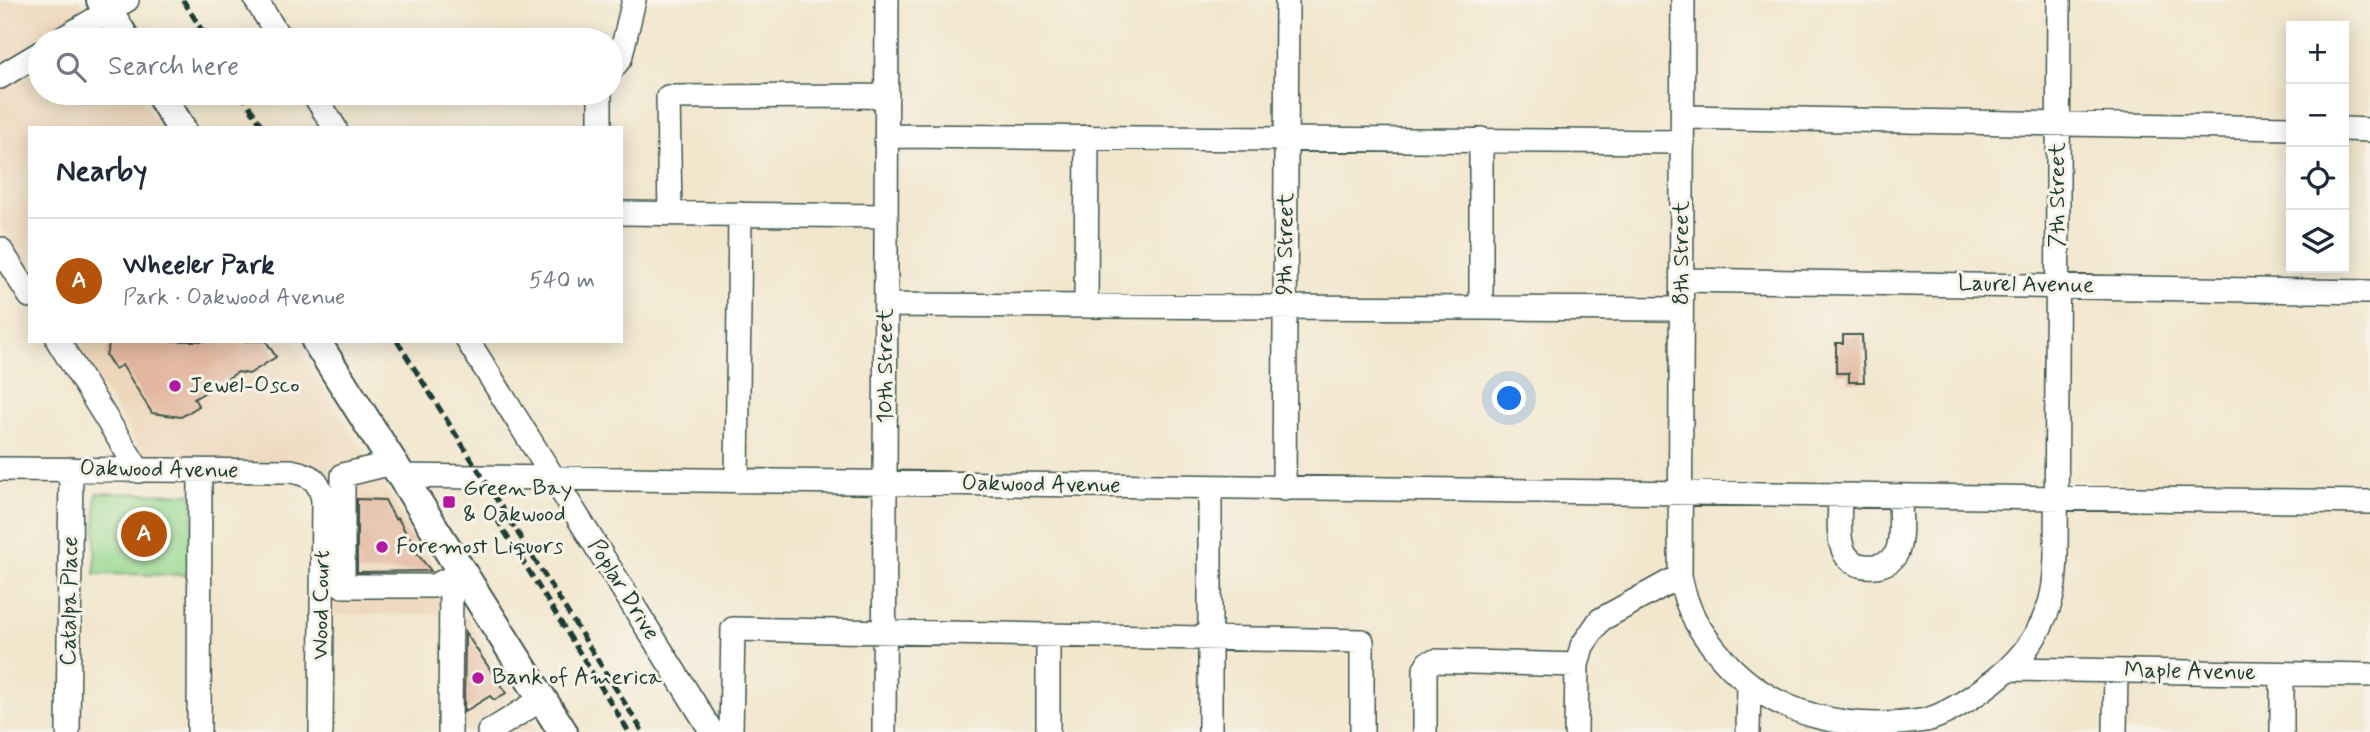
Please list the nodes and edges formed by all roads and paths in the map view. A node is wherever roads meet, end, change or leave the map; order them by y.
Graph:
1 (256, 0) edge
2 (634, 0) edge
3 (887, 0) edge
4 (1287, 0) edge
5 (1683, 0) edge
6 (2059, 0) edge
7 (112, 4) edge
8 (77, 28) edge
9 (121, 28) edge
10 (274, 28) edge
11 (623, 46) edge
12 (28, 60) edge
13 (0, 77) edge
14 (887, 96) junction
15 (167, 105) edge
16 (321, 105) edge
17 (600, 105) edge
18 (1683, 117) junction
19 (2058, 124) junction
20 (180, 126) edge
21 (334, 126) edge
22 (600, 126) edge
23 (2286, 128) edge
24 (2349, 129) edge
25 (2370, 130) edge
26 (887, 136) junction
27 (1087, 137) junction
28 (1287, 139) junction
29 (1481, 139) junction
30 (1683, 142) junction
31 (623, 213) edge
32 (670, 214) junction
33 (740, 214) junction
34 (886, 216) junction
35 (0, 249) edge
36 (1682, 280) junction
37 (2058, 286) junction
38 (2370, 292) edge
39 (28, 293) edge
40 (886, 305) junction
41 (1086, 306) junction
42 (1285, 307) junction
43 (1481, 308) junction
44 (1682, 309) junction
45 (59, 343) edge
46 (317, 343) edge
47 (469, 343) edge
48 (0, 469) edge
49 (71, 469) junction
50 (397, 469) junction
51 (139, 471) junction
52 (200, 471) junction
53 (554, 478) junction
54 (315, 480) joint
55 (737, 481) junction
56 (885, 483) junction
57 (1210, 487) junction
58 (1284, 489) junction
59 (1840, 496) junction
60 (1900, 497) junction
61 (2057, 498) junction
62 (1680, 500) junction
63 (2370, 502) edge
64 (454, 572) junction
65 (1680, 576) junction
66 (885, 632) junction
67 (1048, 635) junction
68 (1210, 638) junction
69 (1577, 665) junction
70 (2010, 669) junction
71 (2116, 671) junction
72 (2283, 674) junction
73 (2370, 675) edge
74 (1749, 684) junction
75 (542, 699) junction
76 (1928, 726) edge
77 (68, 732) edge
78 (199, 732) edge
79 (321, 732) edge
80 (450, 732) edge
81 (489, 732) edge
82 (563, 732) edge
83 (712, 732) edge
84 (731, 732) edge
85 (884, 732) edge
86 (1048, 732) edge
87 (1210, 732) edge
88 (1362, 732) edge
89 (1425, 732) edge
90 (1576, 732) edge
91 (1748, 732) edge
92 (2115, 732) edge
93 (2282, 732) edge

1 - 10 street
2 - 11 street
3 - 14 street, 10th Street
4 - 28 street, 9th Street
5 - 18 street, 8th Street
6 - 19 street, 7th Street
7 - 8 street
7 - 9 main road
12 - 13 street
14 - 26 street, 10th Street
14 - 32 street
15 - 20 main road
16 - 21 street
17 - 22 street
18 - 19 street
18 - 30 street, 8th Street
19 - 23 street
19 - 37 street, 7th Street
24 - 25 street
26 - 27 street
26 - 34 street, 10th Street
27 - 28 street
27 - 41 street
28 - 29 street
28 - 42 street, 9th Street
29 - 30 street
29 - 43 street
30 - 36 street, 8th Street
31 - 32 street
32 - 33 street
33 - 34 street
33 - 55 street
34 - 40 street, 10th Street
35 - 39 street
36 - 37 street, Laurel Avenue
36 - 44 street, 8th Street
37 - 38 street, Laurel Avenue
37 - 61 street, 7th Street
40 - 41 street
40 - 56 street, 10th Street
41 - 42 street
42 - 43 street
42 - 58 street, 9th Street
43 - 44 street
44 - 62 street, 8th Street
45 - 51 street
46 - 50 main road
47 - 53 street, Poplar Drive
48 - 49 street, Oakwood Avenue
49 - 51 street, Oakwood Avenue
49 - 77 street, Catalpa Place
50 - 53 street, Oakwood Avenue
50 - 64 main road
50 - 64 street, Oakwood Avenue
51 - 52 street, Oakwood Avenue
52 - 54 street, Oakwood Avenue
52 - 78 street
53 - 55 street, Oakwood Avenue
53 - 83 street, Poplar Drive
54 - 79 street, Wood Court
55 - 56 street, Oakwood Avenue
56 - 57 street, Oakwood Avenue
56 - 66 street, 10th Street
57 - 58 street, Oakwood Avenue
57 - 68 street
58 - 62 street, Oakwood Avenue
59 - 60 street
59 - 60 street
59 - 62 street, Oakwood Avenue
60 - 61 street
61 - 63 street
61 - 70 street, 7th Street
62 - 65 street, 8th Street
64 - 75 main road
64 - 80 street
65 - 69 street
65 - 74 street, 8th Street
66 - 67 street
66 - 84 street
66 - 85 street, 10th Street
67 - 68 street
67 - 86 street
68 - 87 street
68 - 88 street
69 - 89 street
69 - 90 street
70 - 71 street, Maple Avenue
70 - 76 street, 7th Street
71 - 72 street, Maple Avenue
71 - 92 street
72 - 73 street, Maple Avenue
72 - 93 street
74 - 76 street, 8th Street
74 - 91 street
75 - 81 street
75 - 82 main road

